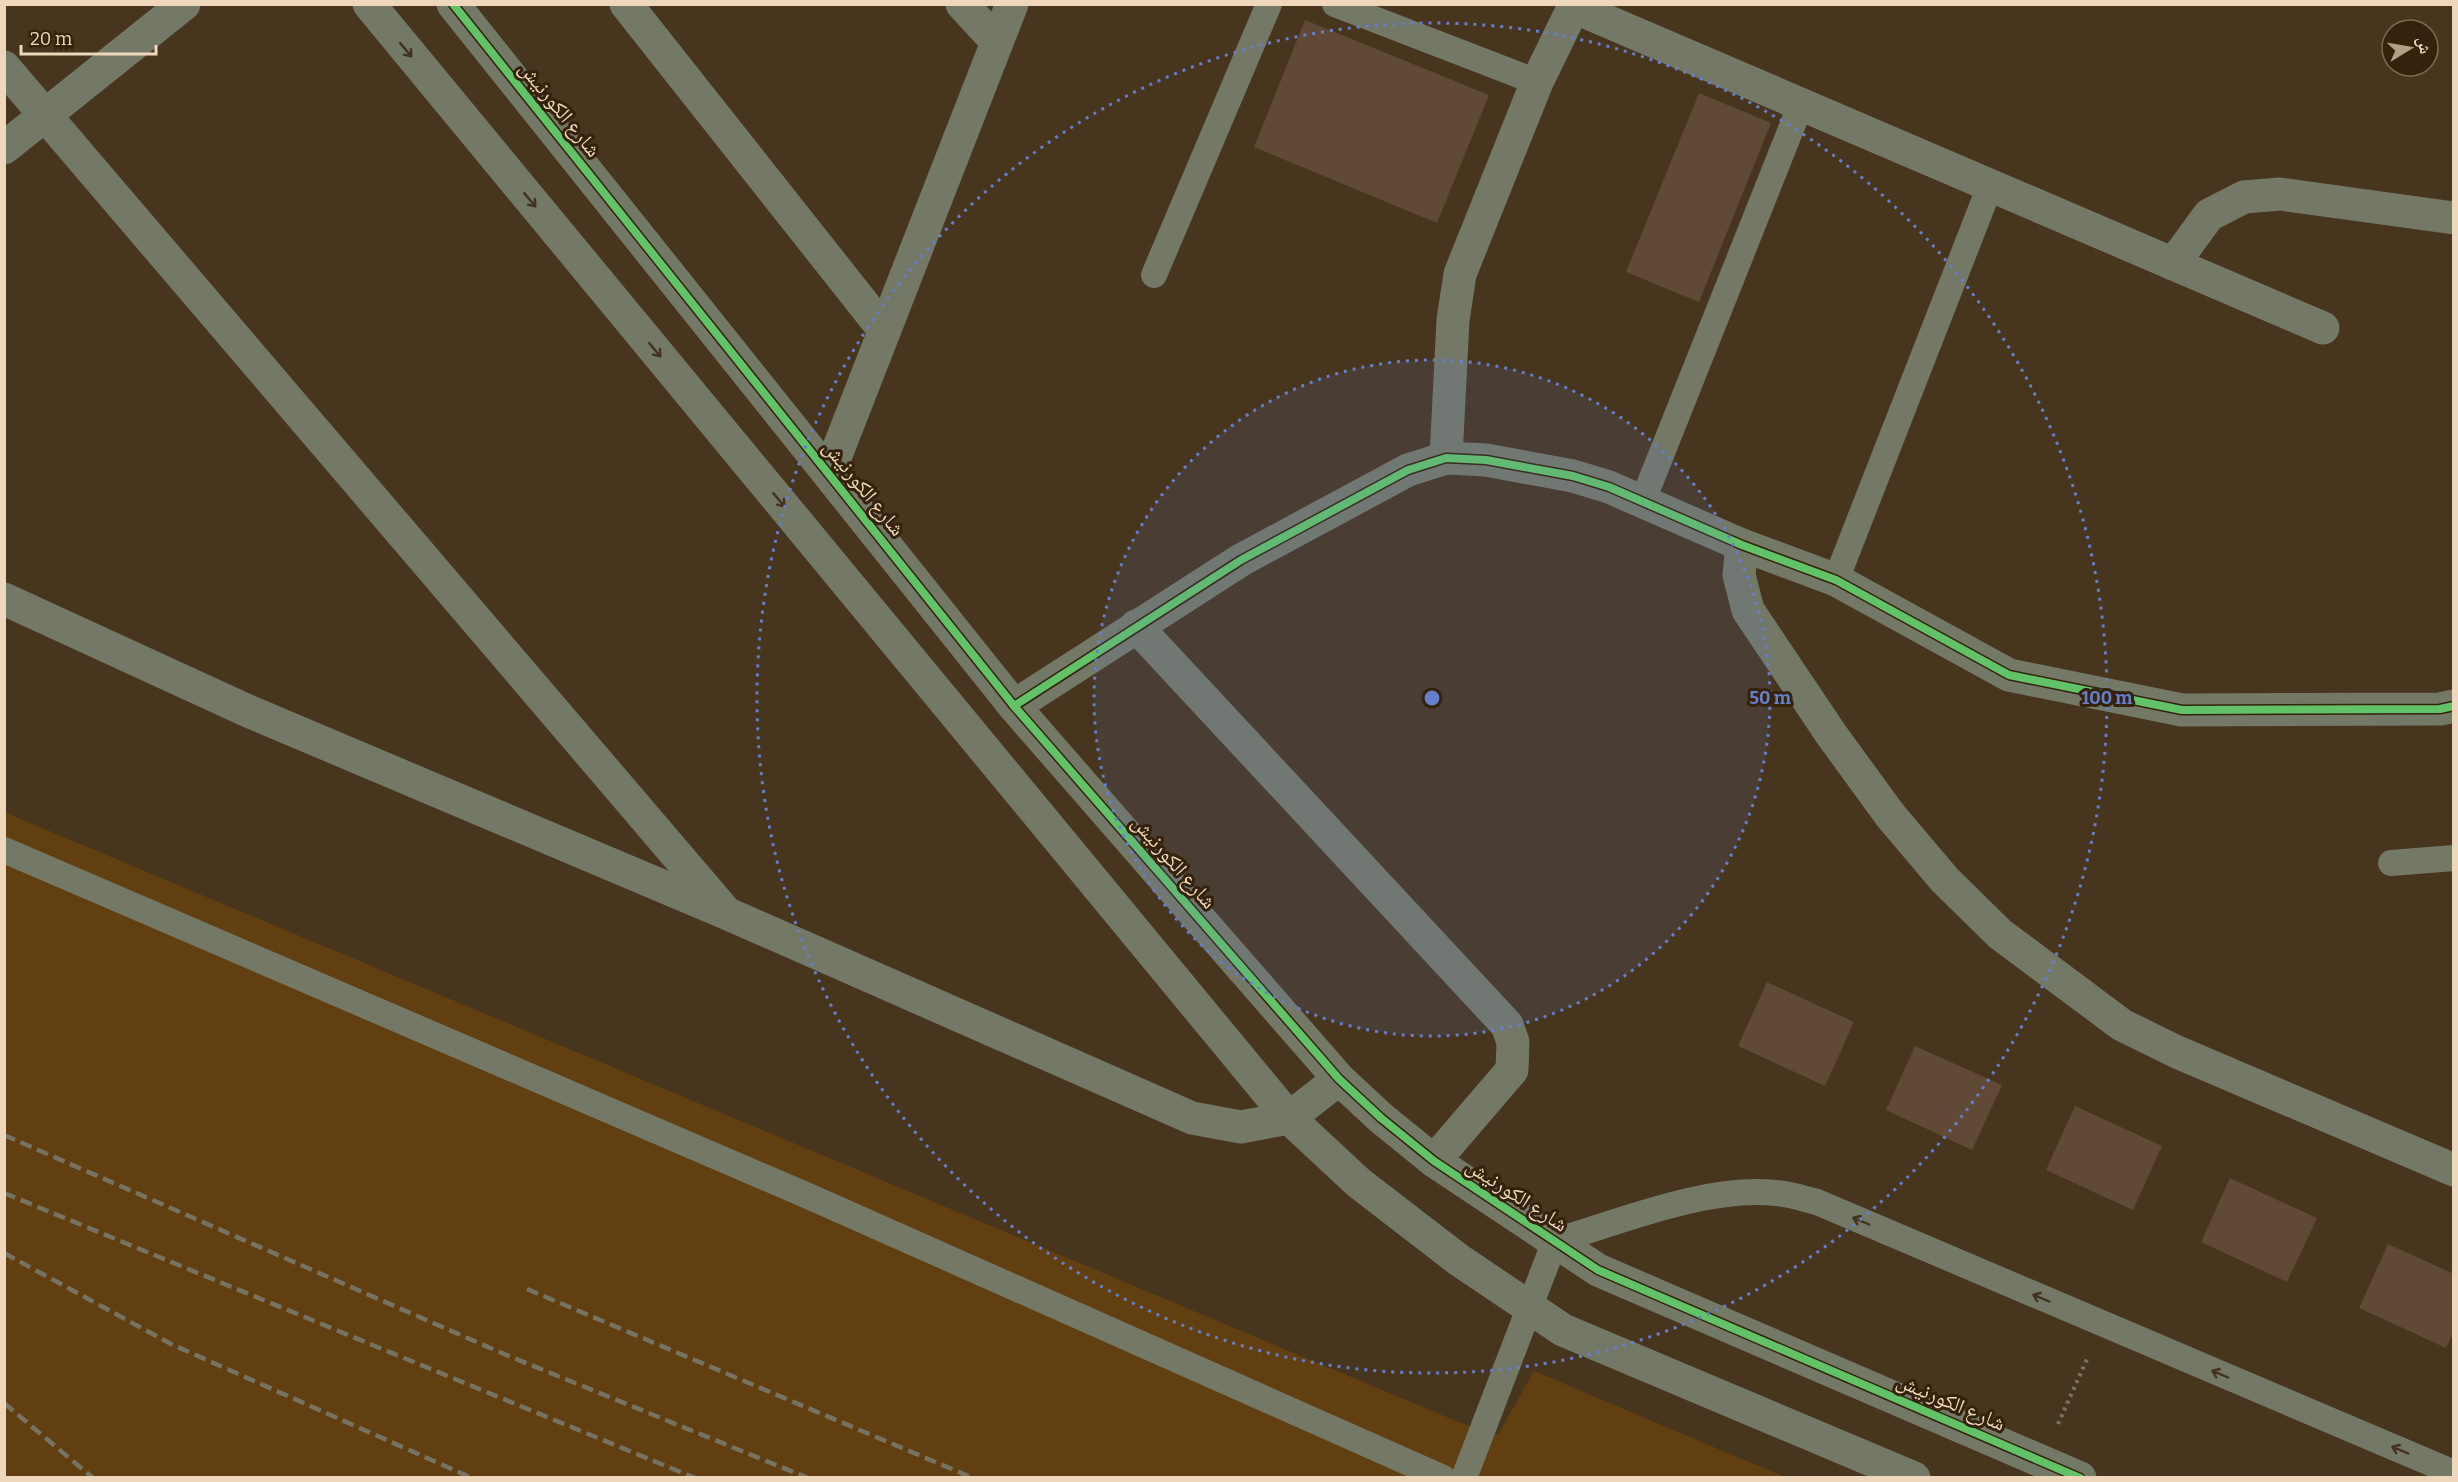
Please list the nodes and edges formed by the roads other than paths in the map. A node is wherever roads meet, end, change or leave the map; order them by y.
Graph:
1 (184, 4) edge
2 (369, 4) edge
3 (453, 4) edge
4 (626, 4) edge
5 (962, 4) edge
6 (1012, 4) edge
7 (1269, 4) edge
8 (1335, 4) edge
9 (1574, 6) edge
10 (997, 42) junction
11 (4, 67) edge
12 (1537, 82) junction
13 (1801, 104) junction
14 (45, 115) junction
15 (4, 148) edge
16 (1990, 186) junction
17 (2454, 218) edge
18 (2174, 264) junction
19 (1154, 275) dead end
20 (2323, 328) dead end
21 (884, 330) junction
22 (1446, 458) junction
23 (829, 473) junction
24 (1642, 503) junction
25 (1742, 545) junction
26 (1836, 580) junction
27 (4, 599) edge
28 (1136, 626) junction
29 (1014, 706) junction
30 (2454, 706) edge
31 (4, 850) edge
32 (2454, 858) edge
33 (2391, 863) dead end
34 (726, 913) junction
35 (1339, 1079) junction
36 (1289, 1119) junction
37 (1434, 1161) junction
38 (2454, 1170) edge
39 (1555, 1241) junction
40 (1529, 1307) junction
41 (2454, 1473) edge
42 (1443, 1478) edge
43 (1464, 1478) edge
44 (1914, 1478) edge
45 (2080, 1478) edge

1 - 14 street
2 -> 36 street
3 - 23 street, شارع الكورنيش
4 - 21 street
5 - 10 street
6 - 10 street
7 - 19 lane
8 - 12 lane
9 - 12 street
9 - 13 street
10 - 21 street
11 - 14 street
12 - 22 street
13 - 16 street
13 - 24 lane
14 - 15 street
14 - 34 street
16 - 18 street
16 - 26 lane
17 - 18 street
18 - 20 street
21 - 23 street
22 - 24 street
22 - 28 street
23 - 29 street, شارع الكورنيش
24 - 25 street
25 - 26 street
25 - 38 street
26 - 30 street
27 - 34 street
28 - 29 street
28 - 37 street
29 - 35 street, شارع الكورنيش
31 - 42 lane
32 - 33 lane
34 - 36 street
35 - 36 street
35 - 37 street, شارع الكورنيش
36 - 40 street
37 - 39 street, شارع الكورنيش
39 - 40 lane
41 -> 39 lane
39 - 45 street, شارع الكورنيش
40 - 43 lane
40 - 44 street

